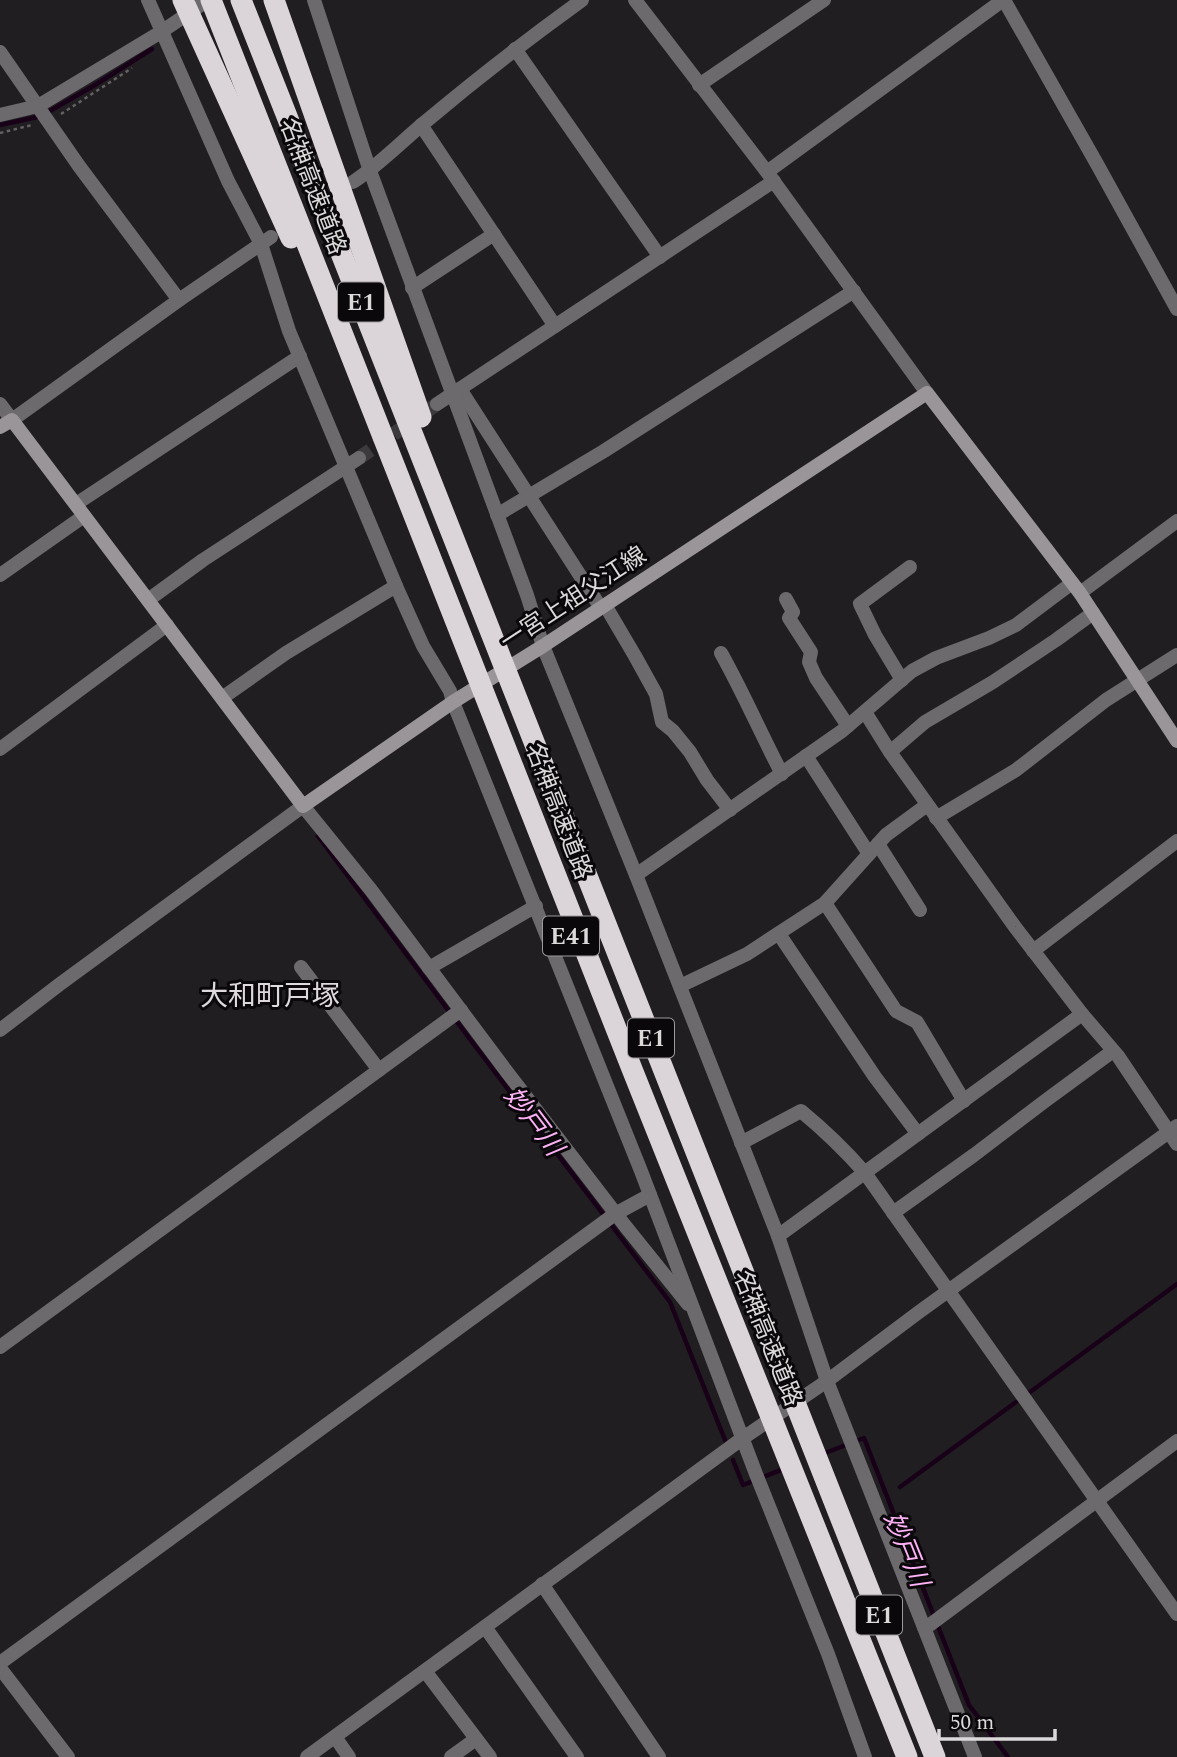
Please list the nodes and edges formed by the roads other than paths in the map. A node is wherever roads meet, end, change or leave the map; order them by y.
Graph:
1 (148, 0) edge
2 (183, 0) edge
3 (209, 0) edge
4 (241, 0) edge
5 (274, 0) edge
6 (314, 0) edge
7 (582, 0) edge
8 (635, 0) edge
9 (824, 0) edge
10 (1004, 0) edge
11 (161, 32) junction
12 (515, 49) junction
13 (0, 52) edge
14 (699, 85) junction
15 (38, 106) junction
16 (0, 115) edge
17 (421, 125) junction
18 (370, 171) junction
19 (771, 177) junction
20 (354, 182) dead end
21 (494, 234) junction
22 (266, 241) junction
23 (660, 257) junction
24 (412, 288) junction
25 (854, 291) junction
26 (179, 300) junction
27 (1177, 309) edge
28 (555, 326) junction
29 (300, 356) junction
30 (456, 391) junction
31 (927, 393) junction
32 (0, 404) edge
33 (437, 404) tunnel mouth
34 (6, 424) edge
35 (353, 462) junction
36 (529, 497) junction
37 (80, 510) junction
38 (497, 515) junction
39 (1177, 521) edge
40 (910, 567) dead end
41 (0, 575) edge
42 (396, 586) junction
43 (1076, 588) junction
44 (786, 599) dead end
45 (148, 600) junction
46 (603, 607) junction
47 (1093, 613) junction
48 (167, 625) junction
49 (543, 646) junction
50 (721, 653) dead end
51 (1177, 655) edge
52 (902, 680) junction
53 (1137, 680) junction
54 (222, 698) junction
55 (453, 702) junction
56 (865, 712) junction
57 (848, 726) junction
58 (1177, 741) edge
59 (0, 749) edge
60 (890, 752) junction
61 (806, 756) junction
62 (782, 774) junction
63 (927, 805) junction
64 (303, 806) junction
65 (730, 810) junction
66 (936, 818) junction
67 (1177, 841) edge
68 (874, 849) junction
69 (636, 876) junction
70 (825, 903) junction
71 (536, 906) junction
72 (920, 910) dead end
73 (779, 934) junction
74 (1033, 951) junction
75 (301, 967) dead end
76 (429, 968) junction
77 (680, 986) junction
78 (455, 1014) junction
79 (1082, 1014) junction
80 (0, 1030) edge
81 (1113, 1051) junction
82 (379, 1070) junction
83 (964, 1101) junction
84 (918, 1134) junction
85 (1174, 1134) edge
86 (741, 1143) junction
87 (865, 1173) junction
88 (650, 1195) junction
89 (893, 1213) junction
90 (610, 1217) junction
91 (778, 1236) junction
92 (730, 1239) junction
93 (705, 1251) junction
94 (948, 1291) junction
95 (695, 1314) junction
96 (0, 1347) edge
97 (827, 1381) junction
98 (743, 1438) junction
99 (1177, 1441) edge
100 (1096, 1502) junction
101 (542, 1584) junction
102 (1177, 1614) edge
103 (932, 1622) junction
104 (485, 1627) junction
105 (0, 1666) edge
106 (425, 1671) junction
107 (335, 1737) junction
108 (476, 1739) junction
109 (68, 1757) edge
110 (307, 1757) edge
111 (349, 1757) edge
112 (451, 1757) edge
113 (489, 1757) edge
114 (577, 1757) edge
115 (659, 1757) edge
116 (865, 1757) edge
117 (907, 1757) edge
118 (935, 1757) edge
119 (975, 1757) edge

1 - 11 street
2 - 93 highway, E41
3 - 11 street
3 - 93 highway, 名神高速道路 / E1
4 - 92 highway, 名神高速道路 / E1
5 - 92 highway
6 - 18 street
7 - 12 street
8 - 14 street
9 - 14 street
10 - 19 street
10 - 27 street
11 - 15 street
11 - 22 street
12 - 17 street
12 - 23 street
13 - 15 street
14 - 19 street
15 - 16 street
15 - 26 street
17 - 18 street
17 - 21 street
18 - 20 street
18 - 24 street
19 - 23 street
19 - 25 street
21 - 24 street
21 - 28 street
22 - 26 street
22 - 29 street
23 - 28 street
24 - 30 street
25 - 31 street
25 - 36 street
26 - 34 street
28 - 30 street
29 - 35 street
29 - 37 street
30 - 33 street
30 - 36 street
30 - 38 street
31 - 43 main road
31 - 46 main road, 一宮上祖父江線
32 - 34 street
34 - 37 main road
35 - 42 street
35 - 45 street
36 - 38 street
36 - 46 street
37 - 41 street
37 - 45 main road
38 - 49 street
39 - 43 street
40 - 52 street
42 - 54 street
42 - 55 street
43 - 47 main road
43 - 52 street
44 - 57 street
45 - 48 main road
46 - 49 main road, 一宮上祖父江線
46 - 65 street
47 - 53 main road
47 - 60 street
48 - 54 main road
48 - 59 street
49 - 55 main road, 一宮上祖父江線
49 - 69 street
50 - 62 street
51 - 53 street
52 - 56 street
53 - 58 main road
53 - 66 street
54 - 64 main road
55 - 64 main road, 一宮上祖父江線
55 - 71 street
56 - 57 street
56 - 60 street
57 - 61 street
60 - 63 street
61 - 62 street
61 - 68 street
62 - 65 street
63 - 66 street
63 - 68 street
64 - 76 street
64 - 80 street
65 - 69 street
66 - 74 street
67 - 74 street
68 - 70 street
68 - 72 street
69 - 77 street
70 - 73 street
70 - 83 street
71 - 76 street
71 - 88 street
73 - 77 street
73 - 84 street
74 - 79 street
75 - 82 street
76 - 78 street
77 - 86 street
78 - 82 street
78 - 90 street
79 - 81 street
79 - 83 street
81 - 85 street
81 - 89 street
82 - 96 street
83 - 84 street
84 - 87 street
85 - 94 street
86 - 87 street
86 - 91 street
87 - 89 street
87 - 91 street
88 - 90 street
88 - 95 street
89 - 94 street
90 - 95 street
90 - 105 street
91 - 97 street
92 - 118 highway, 名神高速道路 / E1
93 - 117 highway, 名神高速道路 / E1
94 - 97 street
94 - 100 street
95 - 98 street
97 - 98 street
97 - 103 street
98 - 101 street
98 - 116 street
99 - 100 street
100 - 102 street
100 - 103 street
101 - 104 street
101 - 115 street
103 - 119 street
104 - 106 street
104 - 114 street
105 - 109 street
106 - 107 street
106 - 108 street
107 - 110 street
107 - 111 street
108 - 112 street
108 - 113 street

